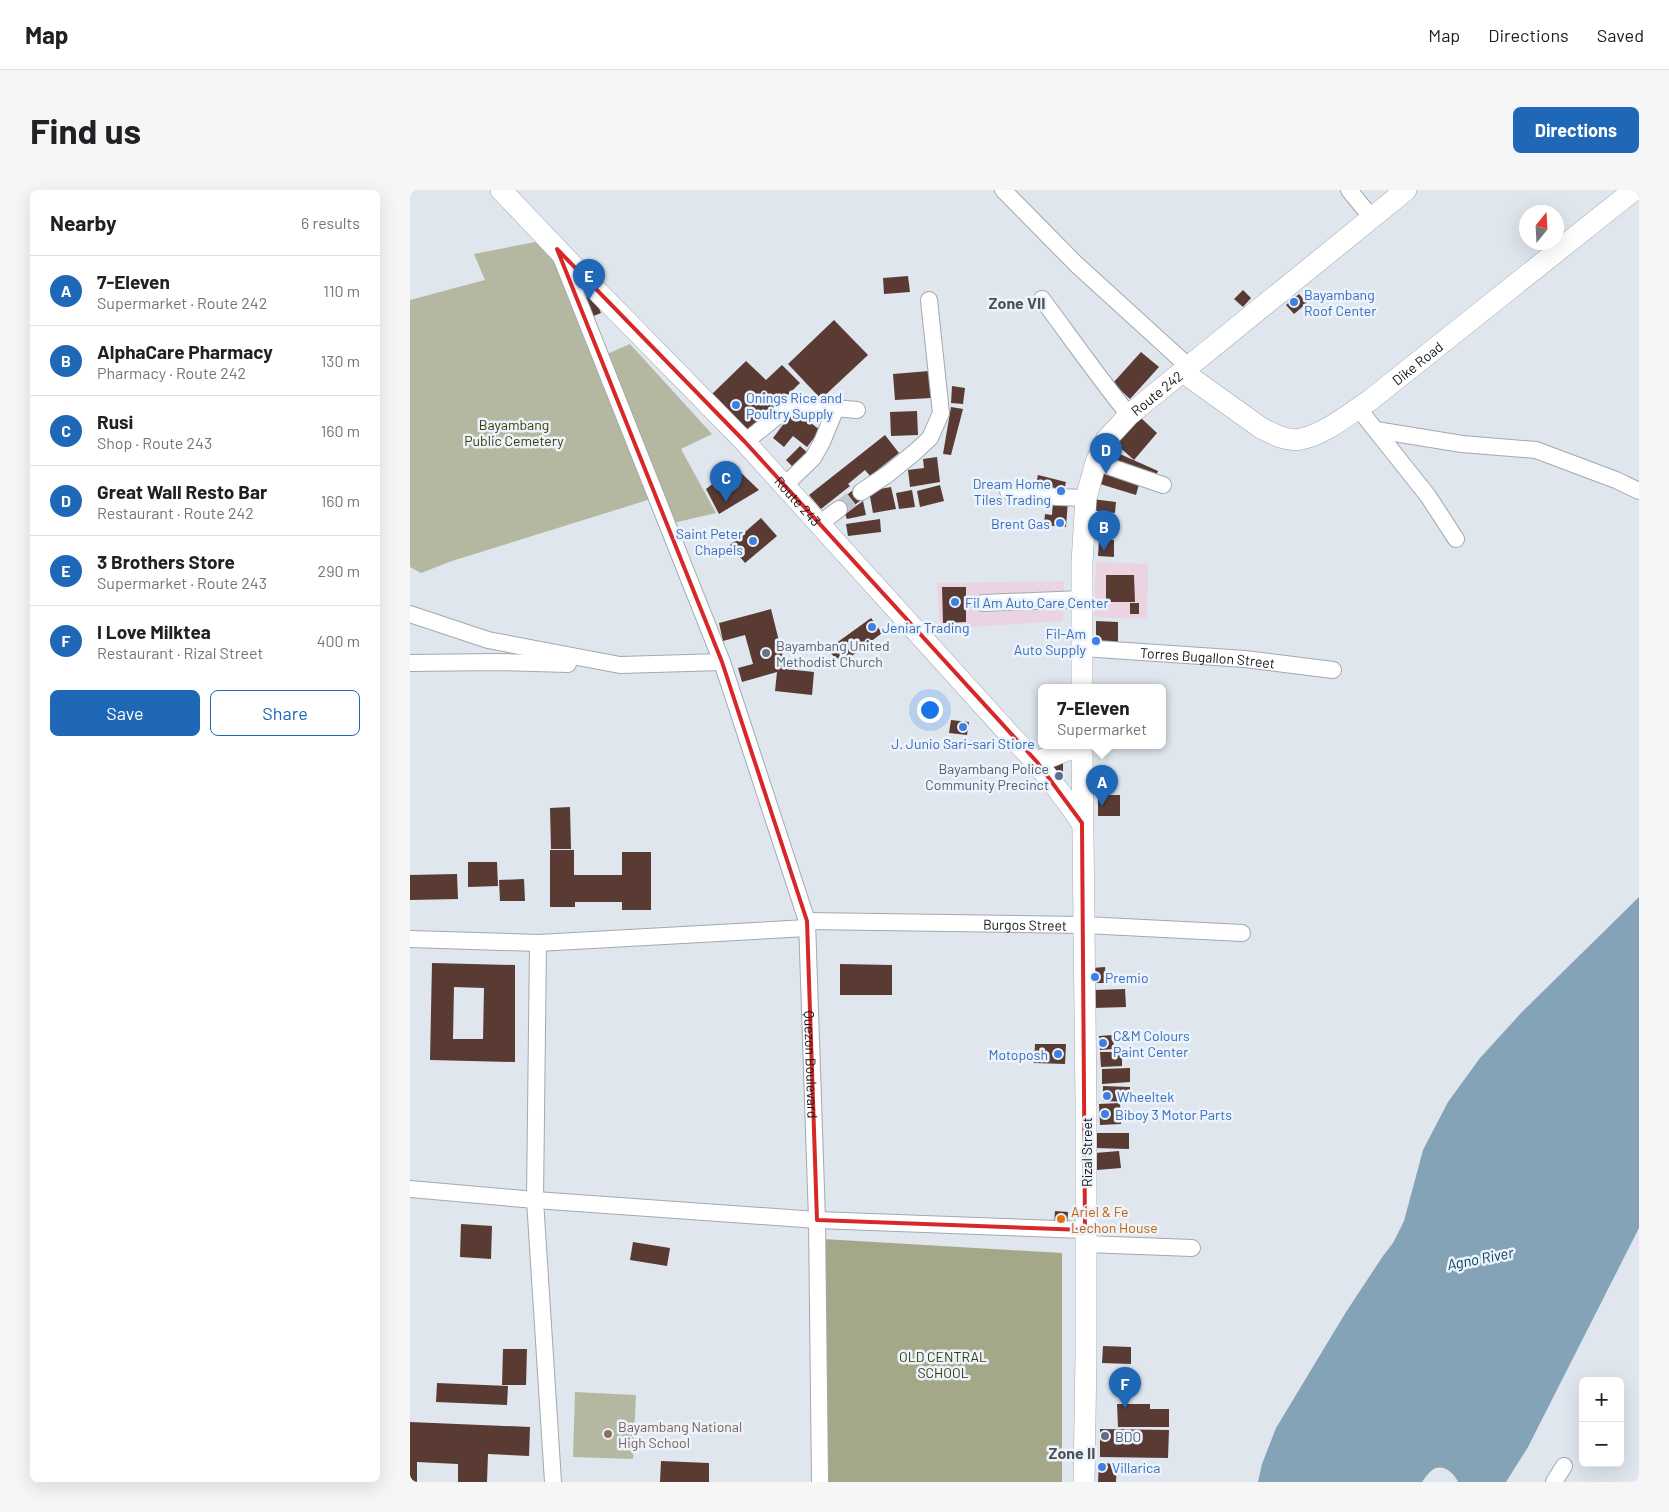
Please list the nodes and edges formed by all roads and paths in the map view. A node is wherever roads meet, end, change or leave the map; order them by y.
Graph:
1 (501, 190) edge
2 (1003, 190) edge
3 (1349, 190) edge
4 (1406, 190) edge
5 (1634, 190) edge
6 (1371, 217) junction
7 (557, 249) junction
8 (1042, 299) dead end
9 (929, 300) dead end
10 (1186, 370) junction
11 (836, 408) junction
12 (1358, 408) junction
13 (856, 410) dead end
14 (1129, 416) junction
15 (1376, 430) junction
16 (745, 442) junction
17 (1096, 462) junction
18 (1163, 485) dead end
19 (784, 486) junction
20 (1008, 491) dead end
21 (1639, 491) edge
22 (861, 492) tunnel mouth
23 (1086, 498) junction
24 (839, 509) tunnel mouth
25 (819, 524) junction
26 (1456, 539) dead end
27 (1082, 599) junction
28 (983, 603) dead end
29 (410, 614) edge
30 (1083, 648) junction
31 (722, 662) junction
32 (410, 663) edge
33 (620, 665) junction
34 (1333, 670) dead end
35 (1082, 684) edge
36 (1071, 749) edge
37 (1081, 749) edge
38 (1037, 762) junction
39 (1082, 823) junction
40 (807, 924) junction
41 (1085, 925) junction
42 (1242, 933) dead end
43 (410, 939) edge
44 (538, 943) junction
45 (410, 1189) edge
46 (535, 1200) junction
47 (817, 1220) junction
48 (1086, 1237) junction
49 (1192, 1248) dead end
50 (1564, 1466) dead end
51 (553, 1482) edge
52 (820, 1482) edge
53 (1084, 1482) edge
54 (1554, 1482) edge

1 - 7 main road, Route 243
2 - 10 street
3 - 6 street
4 - 6 main road, Route 242
5 - 12 main road, Dike Road
6 - 10 main road, Route 242
7 - 16 main road, Route 243
7 - 31 street, Quezon Boulevard
8 - 14 street
9 - 22 street
10 - 12 main road, Dike Road
10 - 14 main road, Route 242
11 - 13 street
11 - 16 street
11 - 19 street
12 - 15 street
14 - 17 main road, Route 242
15 - 21 street
15 - 26 street
16 - 19 main road, Route 243
17 - 18 street
17 - 23 main road, Route 242
19 - 25 main road, Route 243
20 - 23 street
23 - 27 main road, Route 242
24 - 25 street
25 - 38 main road, Route 243
27 - 28 street
27 - 30 main road, Route 242
29 - 33 street
30 - 34 street, Torres Bugallon Street
30 - 35 main road, Route 242
31 - 33 street
31 - 40 street, Quezon Boulevard
32 - 33 street
36 - 38 main road
37 - 39 main road
38 - 39 main road, Route 243
39 - 41 main road, Rizal Street
40 - 41 street, Burgos Street
40 - 44 street, Burgos Street
40 - 47 street, Quezon Boulevard
41 - 42 street, Burgos Street
41 - 48 main road, Rizal Street
43 - 44 street, Burgos Street
44 - 46 street
45 - 46 street
46 - 47 street
46 - 51 street
47 - 48 street
47 - 52 street, Quezon Boulevard
48 - 49 street
48 - 53 main road, Rizal Street
50 - 54 street

